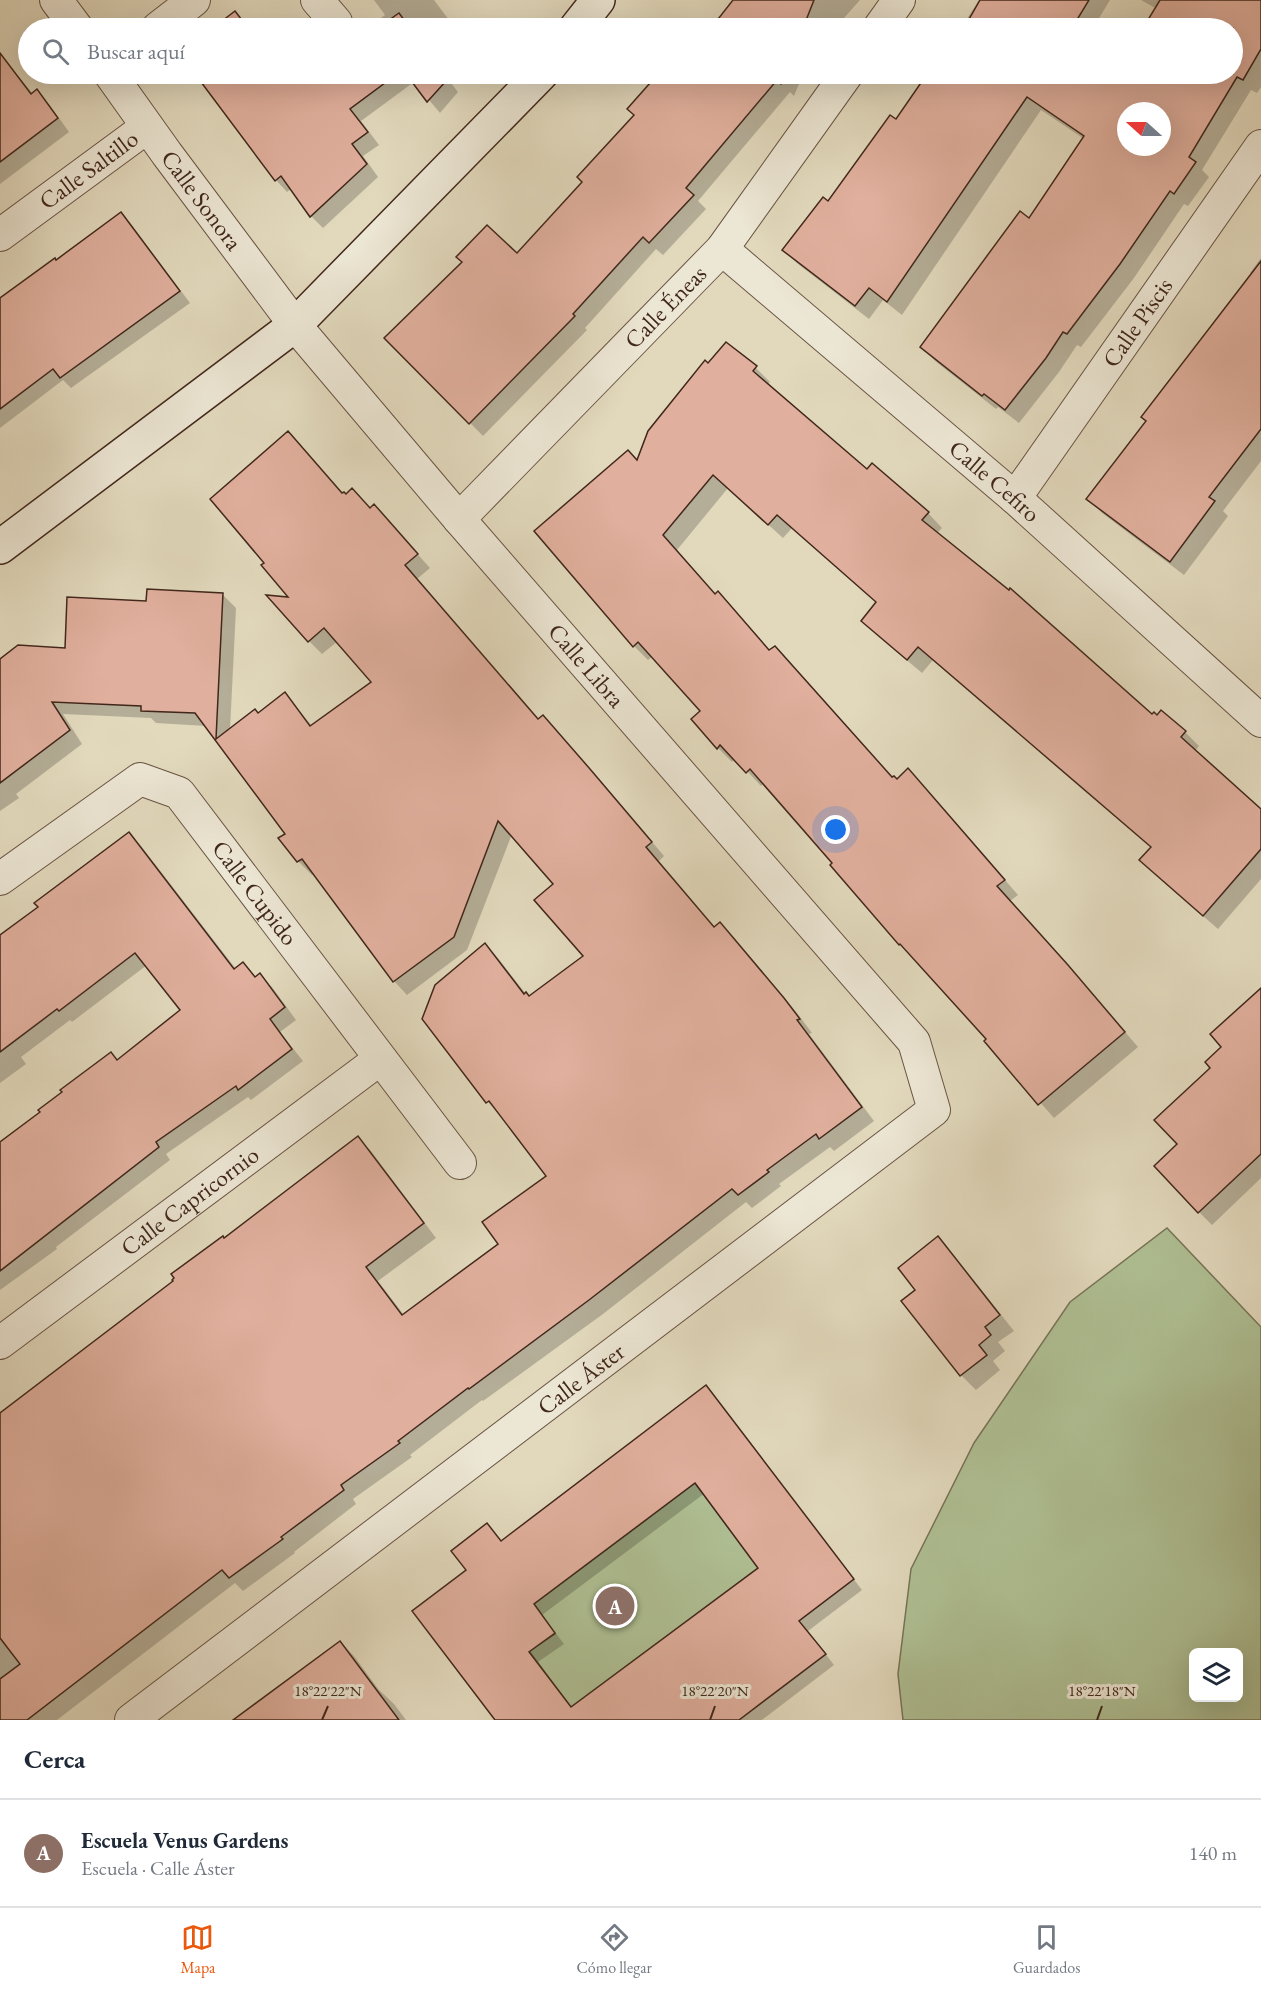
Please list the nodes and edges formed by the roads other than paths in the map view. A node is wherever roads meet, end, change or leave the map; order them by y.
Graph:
1 (56, 0) edge
2 (194, 0) edge
3 (598, 0) edge
4 (900, 0) edge
5 (70, 18) edge
6 (171, 18) edge
7 (584, 18) edge
8 (886, 18) edge
9 (117, 84) edge
10 (532, 84) edge
11 (840, 84) edge
12 (147, 127) junction
13 (1261, 146) edge
14 (0, 235) edge
15 (722, 249) junction
16 (296, 325) junction
17 (1015, 498) junction
18 (459, 519) junction
19 (0, 548) edge
20 (1261, 721) edge
21 (0, 879) edge
22 (882, 1004) joint
23 (380, 1059) junction
24 (460, 1163) dead end
25 (0, 1343) edge
26 (131, 1720) edge

1 - 5 street
2 - 6 street
3 - 7 street
4 - 8 street
9 - 12 street, Calle Sonora
10 - 16 street
11 - 15 street, Calle Éneas
12 - 14 street, Calle Saltillo
12 - 16 street, Calle Sonora
13 - 17 street, Calle Piscis
15 - 17 street, Calle Cefiro
15 - 18 street, Calle Éneas
16 - 18 street, Calle Libra
16 - 19 street
17 - 20 street, Calle Cefiro
18 - 22 street, Calle Libra
21 - 23 street, Calle Cupido
22 - 26 street, Calle Áster
23 - 24 street, Calle Cupido
23 - 25 street, Calle Capricornio

